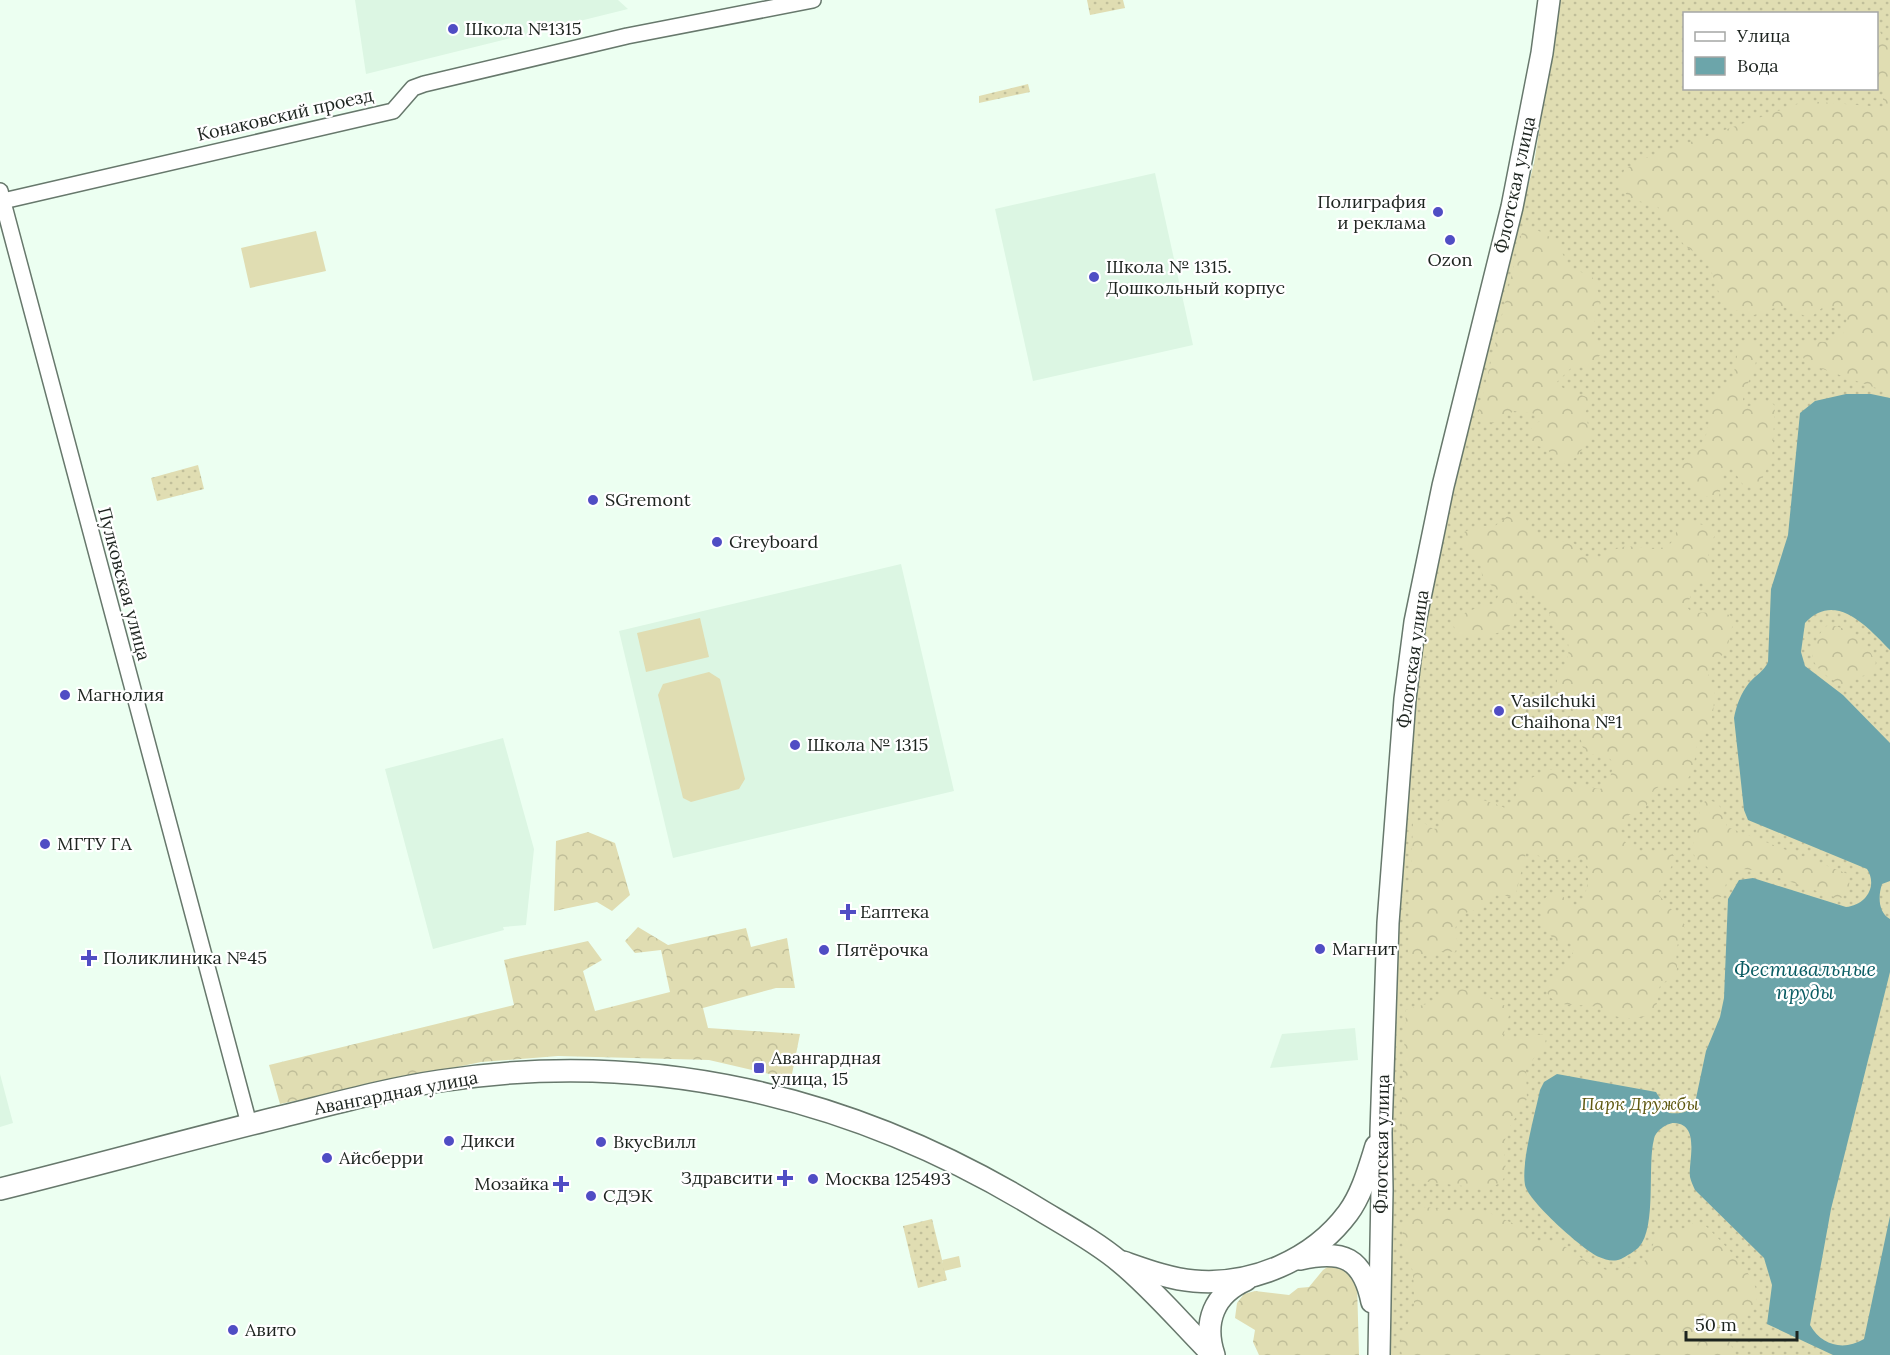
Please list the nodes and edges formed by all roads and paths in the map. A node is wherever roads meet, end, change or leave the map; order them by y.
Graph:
1 (813, 0) edge
2 (1549, 0) edge
3 (1, 196) edge
4 (249, 1124) junction
5 (1381, 1133) junction
6 (0, 1190) edge
7 (1296, 1259) junction
8 (1119, 1261) junction
9 (1255, 1276) junction
10 (1378, 1332) junction
11 (1213, 1355) edge
12 (1379, 1355) edge

1 - 3 street, Конаковский проезд
2 - 5 street, Флотская улица
3 - 4 street, Пулковская улица
4 - 6 street, Авангардная улица
4 - 8 street, Авангардная улица
5 - 7 street, Авангардная улица
5 - 10 street, Флотская улица
7 - 9 street, Авангардная улица
7 - 10 street, Флотская улица
8 - 9 street, Авангардная улица
8 - 11 street, Авангардная улица
9 - 11 street
10 - 12 street, Флотская улица

